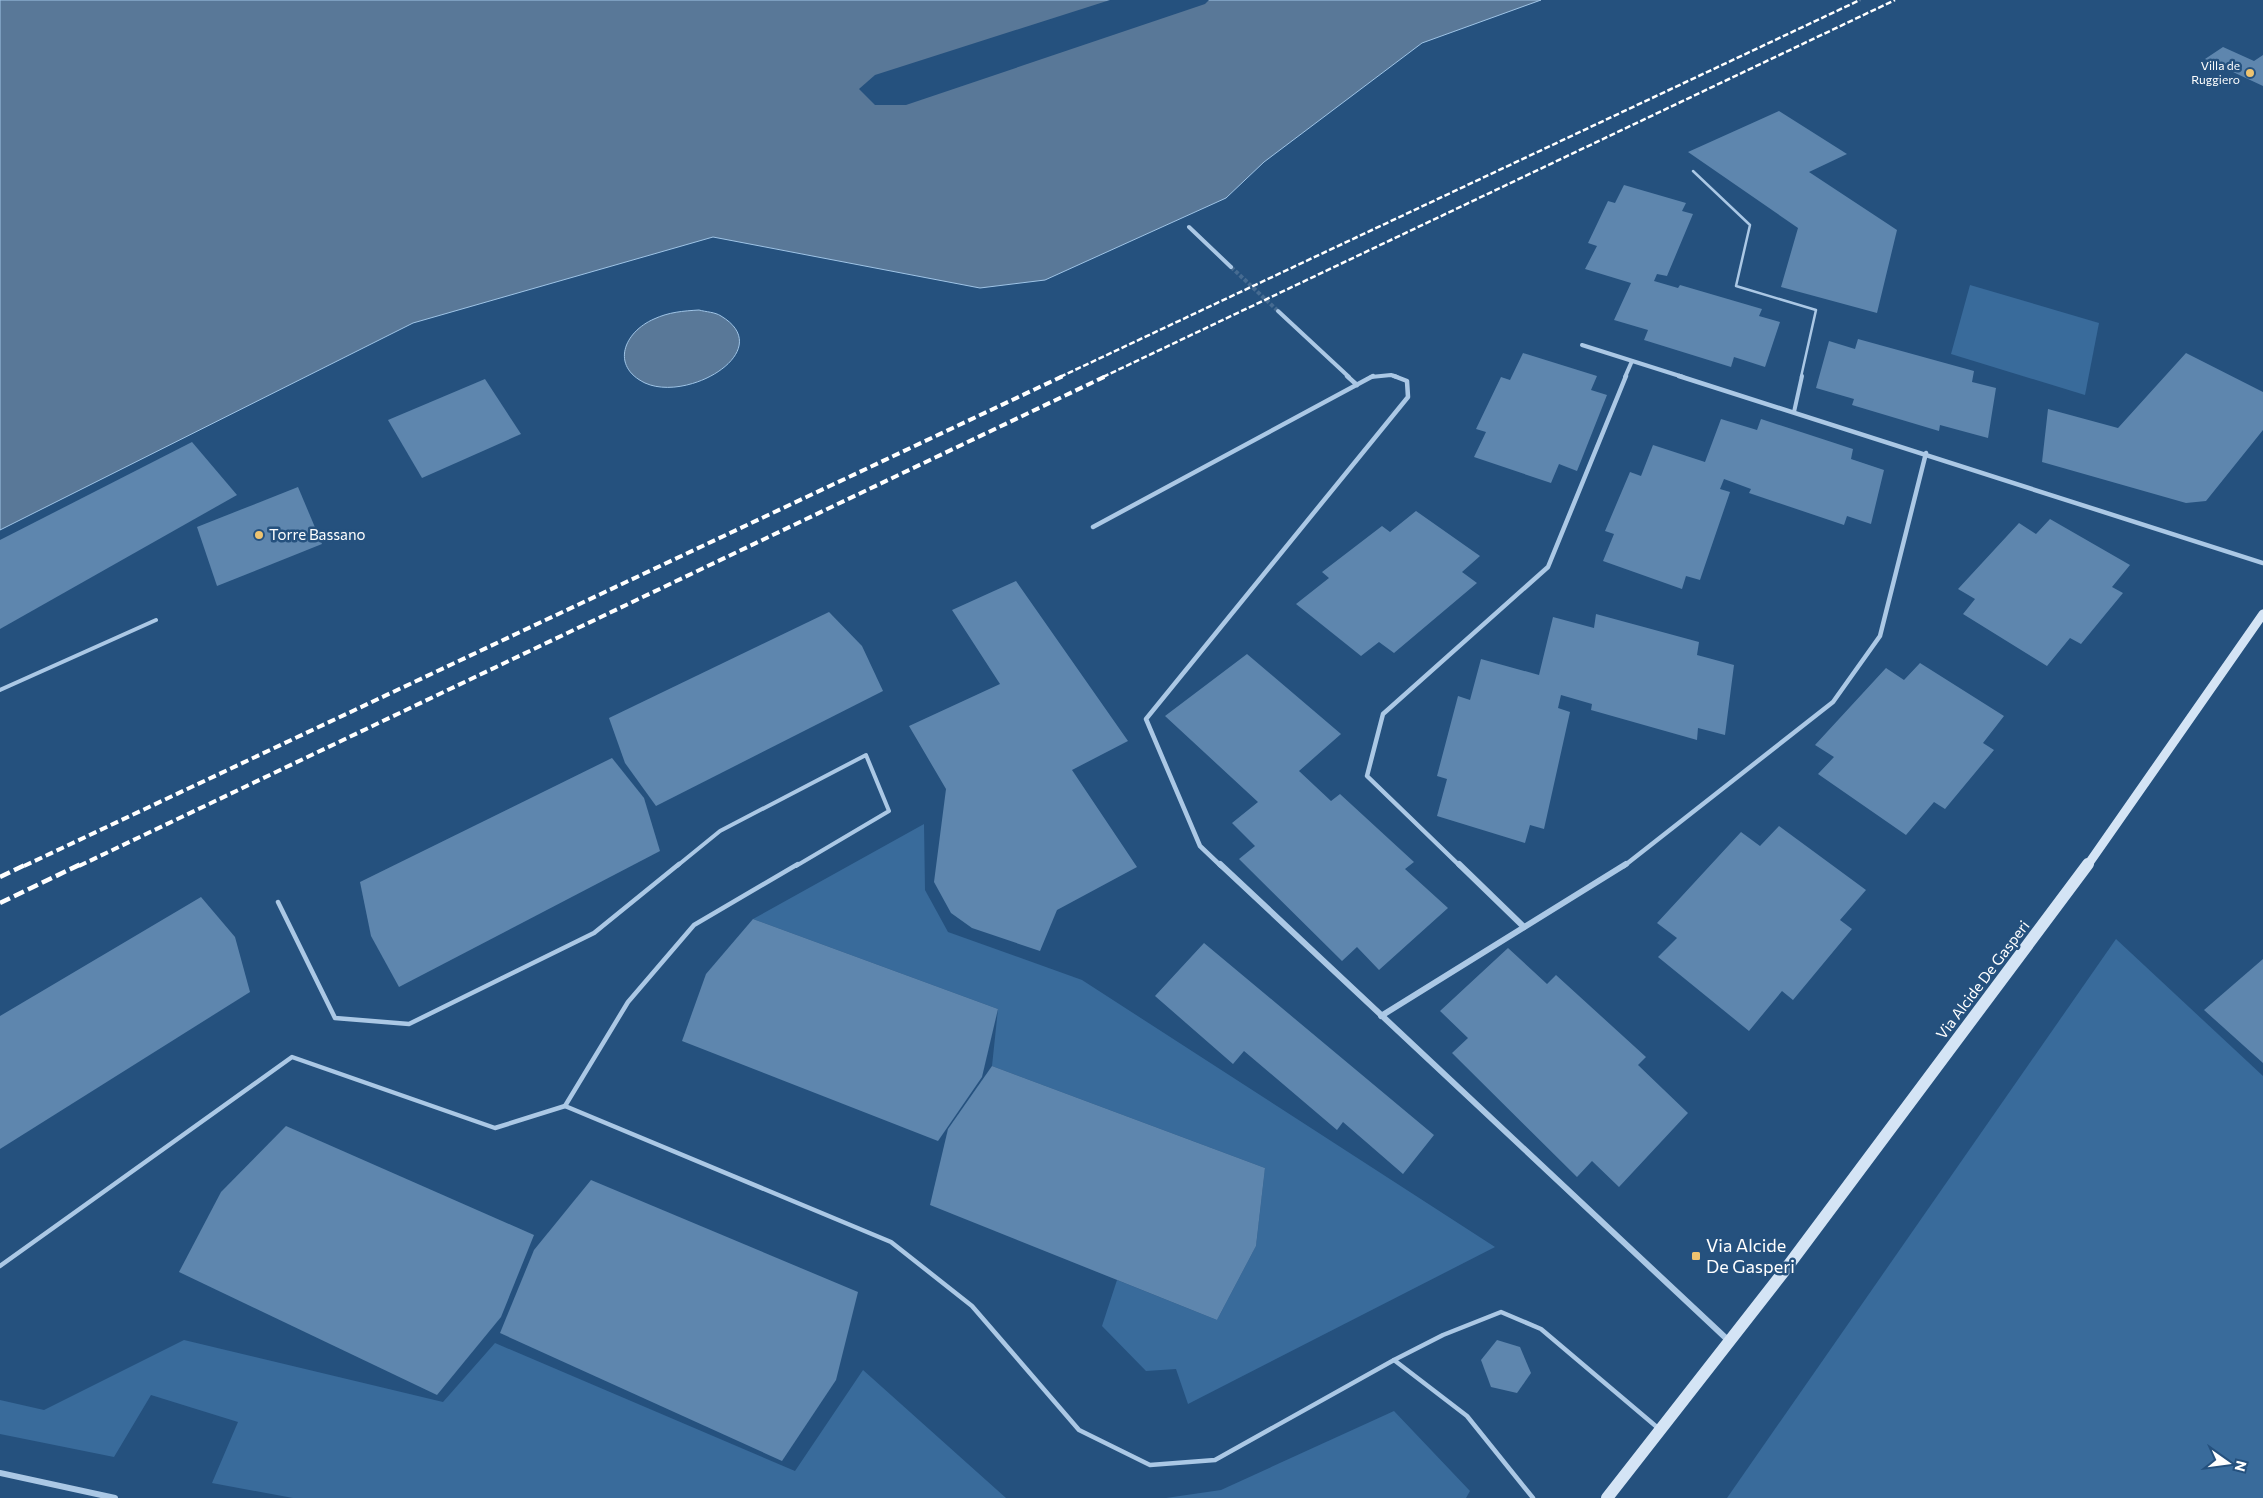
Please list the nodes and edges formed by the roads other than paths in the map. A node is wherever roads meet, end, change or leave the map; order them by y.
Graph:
1 (1694, 171) dead end
2 (1189, 227) dead end
3 (1231, 267) tunnel mouth
4 (1278, 311) tunnel mouth
5 (1582, 345) dead end
6 (1632, 361) junction
7 (1357, 385) junction
8 (1794, 412) junction
9 (1926, 453) junction
10 (1093, 527) dead end
11 (2263, 562) edge
12 (2263, 614) edge
13 (156, 620) dead end
14 (0, 690) edge
15 (278, 902) dead end
16 (1524, 927) junction
17 (1381, 1016) junction
18 (565, 1106) junction
19 (0, 1266) edge
20 (1729, 1341) junction
21 (1394, 1360) junction
22 (1660, 1430) junction
23 (0, 1473) edge
24 (114, 1498) edge
25 (1533, 1498) edge
26 (1607, 1498) edge

1 - 8 lane
2 - 3 street
4 - 7 street
5 - 6 street
6 - 8 street
6 - 16 street
7 - 10 street
7 - 17 street
8 - 9 street
9 - 11 street
9 - 16 street
12 - 20 street, Via Alcide De Gasperi
13 - 14 lane
15 - 18 lane
16 - 17 street
17 - 20 street
18 - 19 lane
18 - 21 lane
20 - 22 street, Via Alcide De Gasperi
21 - 22 lane
21 - 25 lane
22 - 26 street, Via Alcide De Gasperi
23 - 24 street

